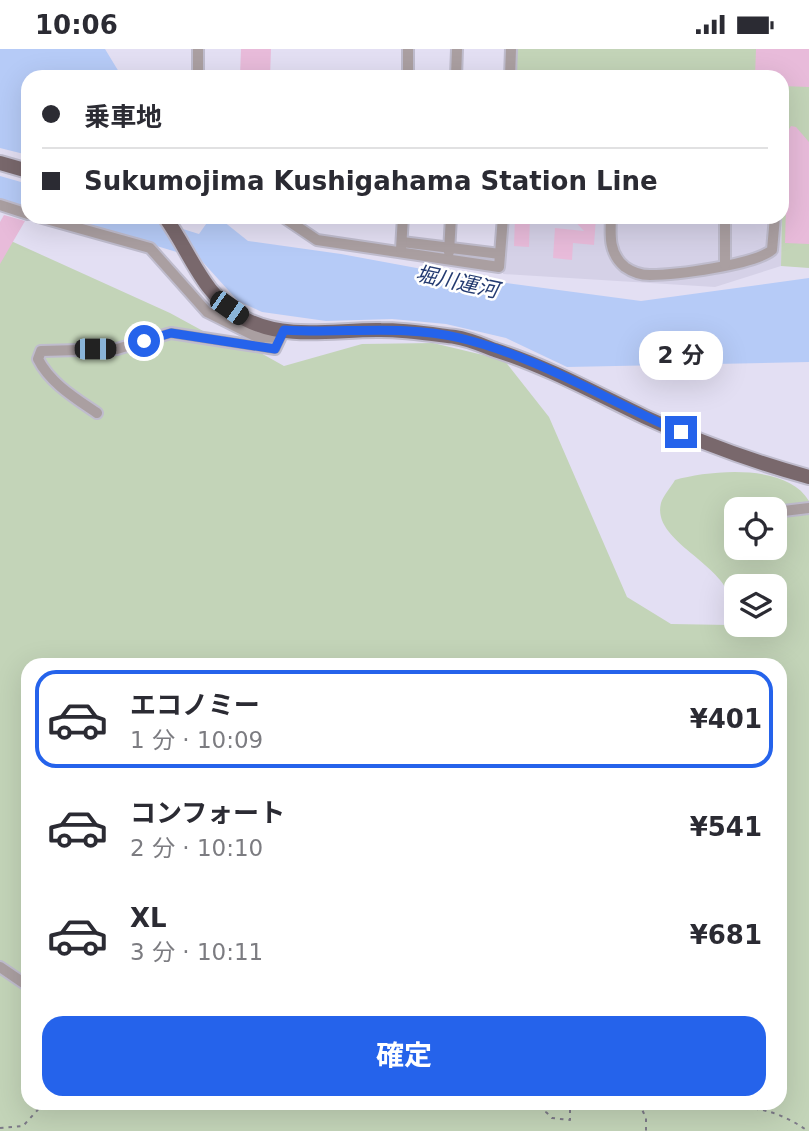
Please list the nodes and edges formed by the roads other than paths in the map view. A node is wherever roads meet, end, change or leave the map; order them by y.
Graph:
1 (198, 49) edge
2 (408, 49) edge
3 (457, 49) edge
4 (511, 49) edge
5 (198, 70) edge
6 (408, 70) edge
7 (456, 70) edge
8 (510, 70) edge
9 (0, 163) edge
10 (21, 169) edge
11 (0, 205) edge
12 (21, 211) edge
13 (64, 224) edge
14 (169, 224) edge
15 (292, 224) edge
16 (403, 224) edge
17 (451, 224) edge
18 (502, 224) edge
19 (611, 224) edge
20 (725, 224) edge
21 (774, 224) edge
22 (401, 247) junction
23 (449, 253) junction
24 (725, 265) junction
25 (281, 334) junction
26 (97, 413) dead end
27 (809, 477) edge
28 (808, 505) edge
29 (787, 509) edge
30 (0, 967) edge
31 (21, 981) edge

1 - 5 street
2 - 6 street
3 - 7 street
4 - 8 street
9 - 10 main road
11 - 12 street
13 - 25 street
14 - 25 main road
15 - 22 street
16 - 22 street
17 - 23 street
18 - 23 street
19 - 24 street
20 - 24 street
21 - 24 street
22 - 23 street
25 - 26 street
25 - 27 main road
28 - 29 street
30 - 31 street

